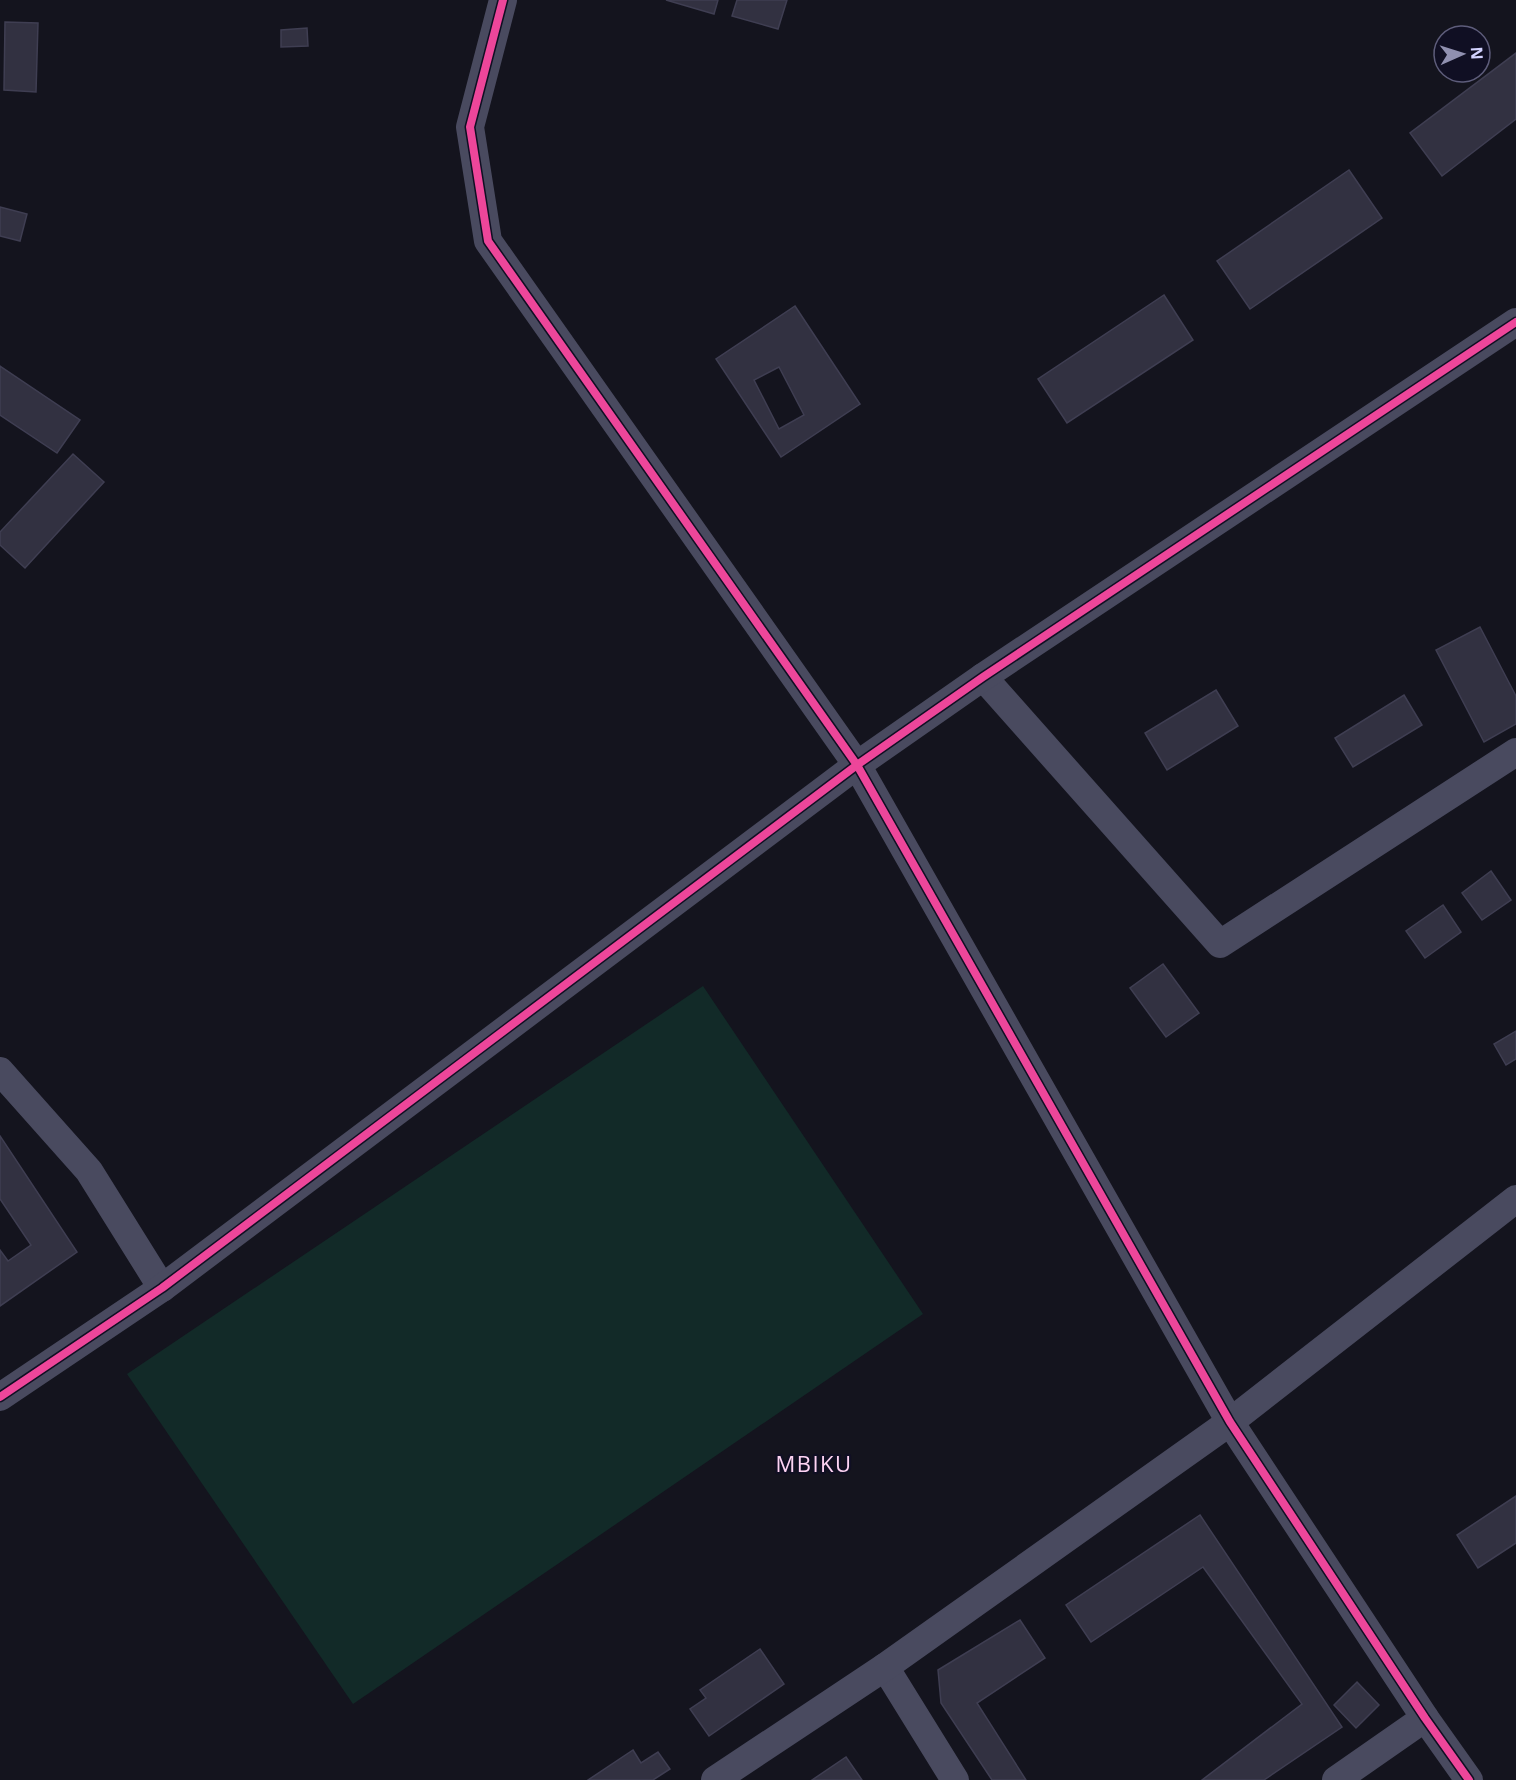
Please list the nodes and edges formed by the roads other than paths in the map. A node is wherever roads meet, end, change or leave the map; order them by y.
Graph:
1 (503, 0) edge
2 (1516, 322) edge
3 (983, 677) junction
4 (1516, 752) edge
5 (857, 765) junction
6 (0, 1071) edge
7 (1516, 1199) edge
8 (162, 1288) junction
9 (0, 1397) edge
10 (1230, 1422) junction
11 (885, 1667) junction
12 (1425, 1718) junction
13 (715, 1780) edge
14 (955, 1780) edge
15 (1336, 1780) edge
16 (1469, 1780) edge

1 - 5 street
2 - 3 street
3 - 4 street
3 - 5 street
5 - 8 street
5 - 10 street
6 - 8 street
7 - 10 street
8 - 9 street
10 - 11 street
10 - 12 street
11 - 13 street
11 - 14 street
12 - 15 street
12 - 16 street

